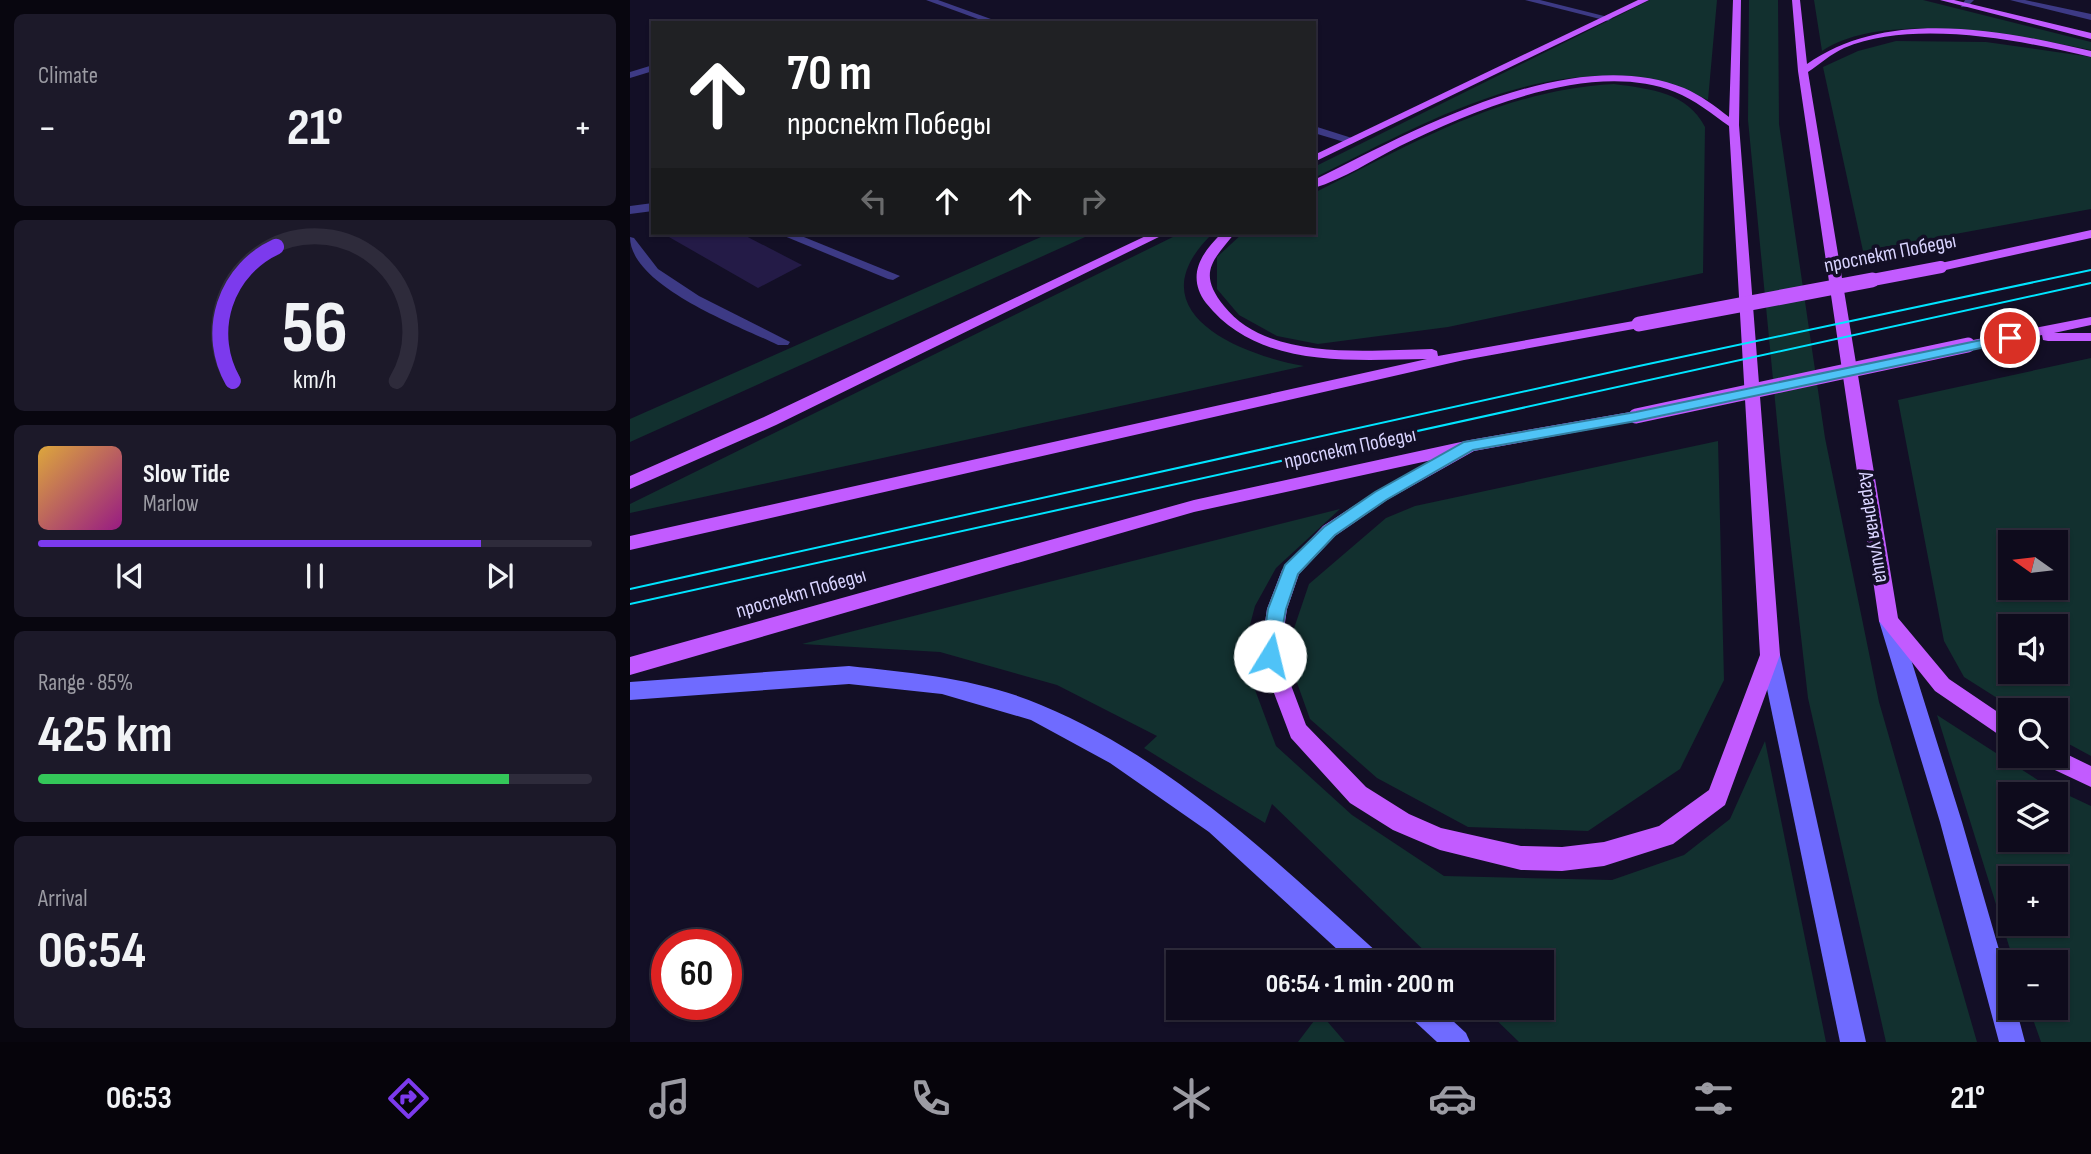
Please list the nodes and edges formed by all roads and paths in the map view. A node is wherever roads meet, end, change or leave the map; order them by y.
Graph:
1 (930, 0) edge
2 (1529, 0) edge
3 (1645, 0) edge
4 (1737, 0) edge
5 (1796, 0) edge
6 (1944, 0) edge
7 (2014, 0) edge
8 (2055, 0) edge
9 (1967, 3) edge
10 (2046, 7) junction
11 (1608, 18) junction
12 (2091, 18) edge
13 (992, 21) edge
14 (2091, 36) edge
15 (2091, 54) edge
16 (651, 69) edge
17 (1803, 71) junction
18 (630, 75) edge
19 (1734, 125) junction
20 (1316, 130) edge
21 (1351, 141) junction
22 (1316, 158) edge
23 (1316, 184) edge
24 (651, 207) edge
25 (630, 210) edge
26 (2091, 234) edge
27 (788, 235) edge
28 (1157, 235) edge
29 (1227, 235) edge
30 (630, 241) edge
31 (893, 276) dead end
32 (2091, 321) edge
33 (2091, 337) edge
34 (2010, 338) junction
35 (783, 342) dead end
36 (1464, 355) junction
37 (1470, 446) junction
38 (630, 483) edge
39 (630, 543) edge
40 (1889, 621) junction
41 (1770, 655) junction
42 (630, 666) edge
43 (630, 691) edge
44 (1998, 724) edge
45 (2068, 766) edge
46 (2091, 778) edge
47 (1356, 950) edge
48 (1432, 1020) edge
49 (1457, 1042) edge
50 (1853, 1042) edge
51 (2012, 1042) edge

1 - 13 street
2 - 11 street
3 - 11 main road
4 - 19 main road
5 - 17 main road, Аграрная улица
6 - 9 main road
7 - 10 street
8 - 10 street
9 - 14 main road
10 - 12 street
11 - 21 main road
15 - 17 main road
16 - 18 street
17 - 40 main road, Аграрная улица
19 - 23 main road
19 - 41 main road
20 - 21 street
21 - 22 main road
24 - 25 street
26 - 36 main road, проспект Победы, bridge
27 - 31 street
28 - 38 main road
29 - 36 main road
30 - 35 street
32 - 34 main road, проспект Победы
33 - 34 main road
34 - 37 main road, проспект Победы, bridge
36 - 39 main road, проспект Победы
37 - 41 main road
37 - 42 main road, проспект Победы
40 - 44 main road
40 - 51 street, Аграрная улица
41 - 50 street
43 - 47 street
45 - 46 main road
48 - 49 street

